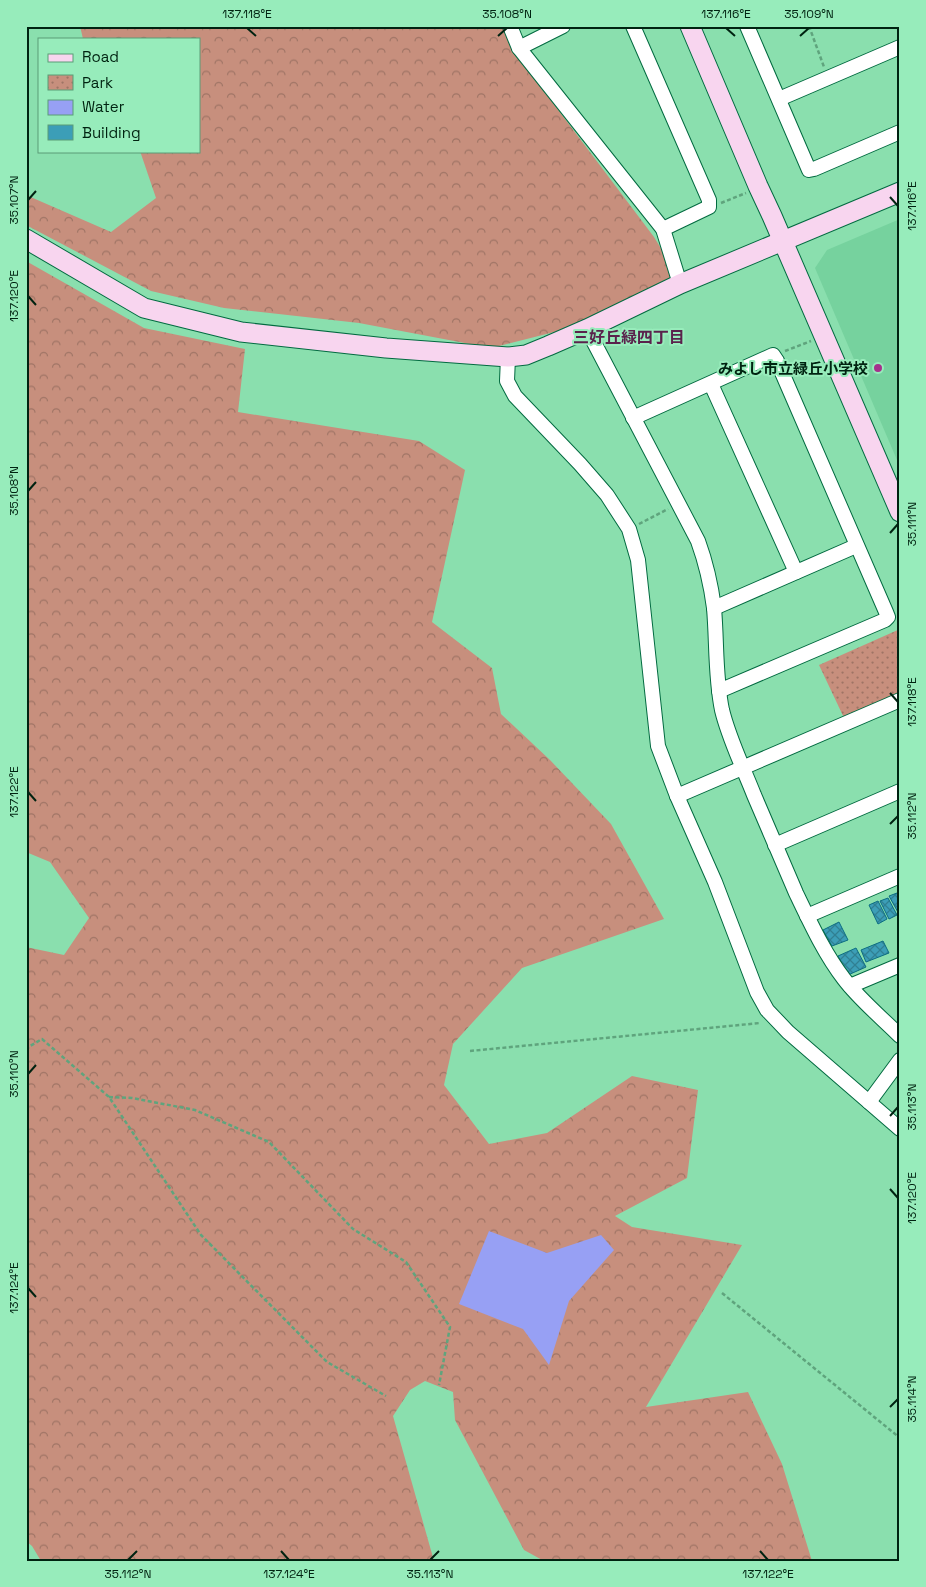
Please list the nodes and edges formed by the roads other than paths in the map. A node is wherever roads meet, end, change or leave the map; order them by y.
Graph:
1 (510, 26) edge
2 (633, 26) edge
3 (690, 26) edge
4 (747, 26) edge
5 (560, 27) edge
6 (900, 47) edge
7 (519, 48) junction
8 (779, 99) junction
9 (900, 132) edge
10 (900, 192) edge
11 (663, 230) junction
12 (26, 238) edge
13 (782, 240) junction
14 (680, 284) junction
15 (587, 329) junction
16 (508, 357) junction
17 (711, 384) junction
18 (633, 418) junction
19 (900, 512) edge
20 (856, 546) junction
21 (796, 572) junction
22 (714, 608) junction
23 (719, 691) junction
24 (900, 700) edge
25 (743, 768) junction
26 (900, 791) edge
27 (677, 796) junction
28 (775, 845) junction
29 (900, 876) edge
30 (807, 916) junction
31 (900, 965) edge
32 (850, 986) junction
33 (900, 1036) edge
34 (900, 1060) edge
35 (869, 1102) junction
36 (900, 1129) edge

1 - 7 street
2 - 11 street
3 - 13 street
4 - 8 street
5 - 7 street
6 - 8 street
7 - 11 street
8 - 9 street
10 - 13 street
11 - 14 street
12 - 16 street
13 - 14 street
13 - 19 street
14 - 15 street
15 - 16 street
15 - 18 street
16 - 27 street
17 - 18 street
17 - 20 street
17 - 21 street
18 - 22 street
20 - 21 street
20 - 23 street
21 - 22 street
22 - 23 street
23 - 25 street
24 - 25 street
25 - 27 street
25 - 28 street
26 - 28 street
27 - 35 street
28 - 30 street
29 - 30 street
30 - 32 street
31 - 32 street
32 - 33 street
34 - 35 street
35 - 36 street

